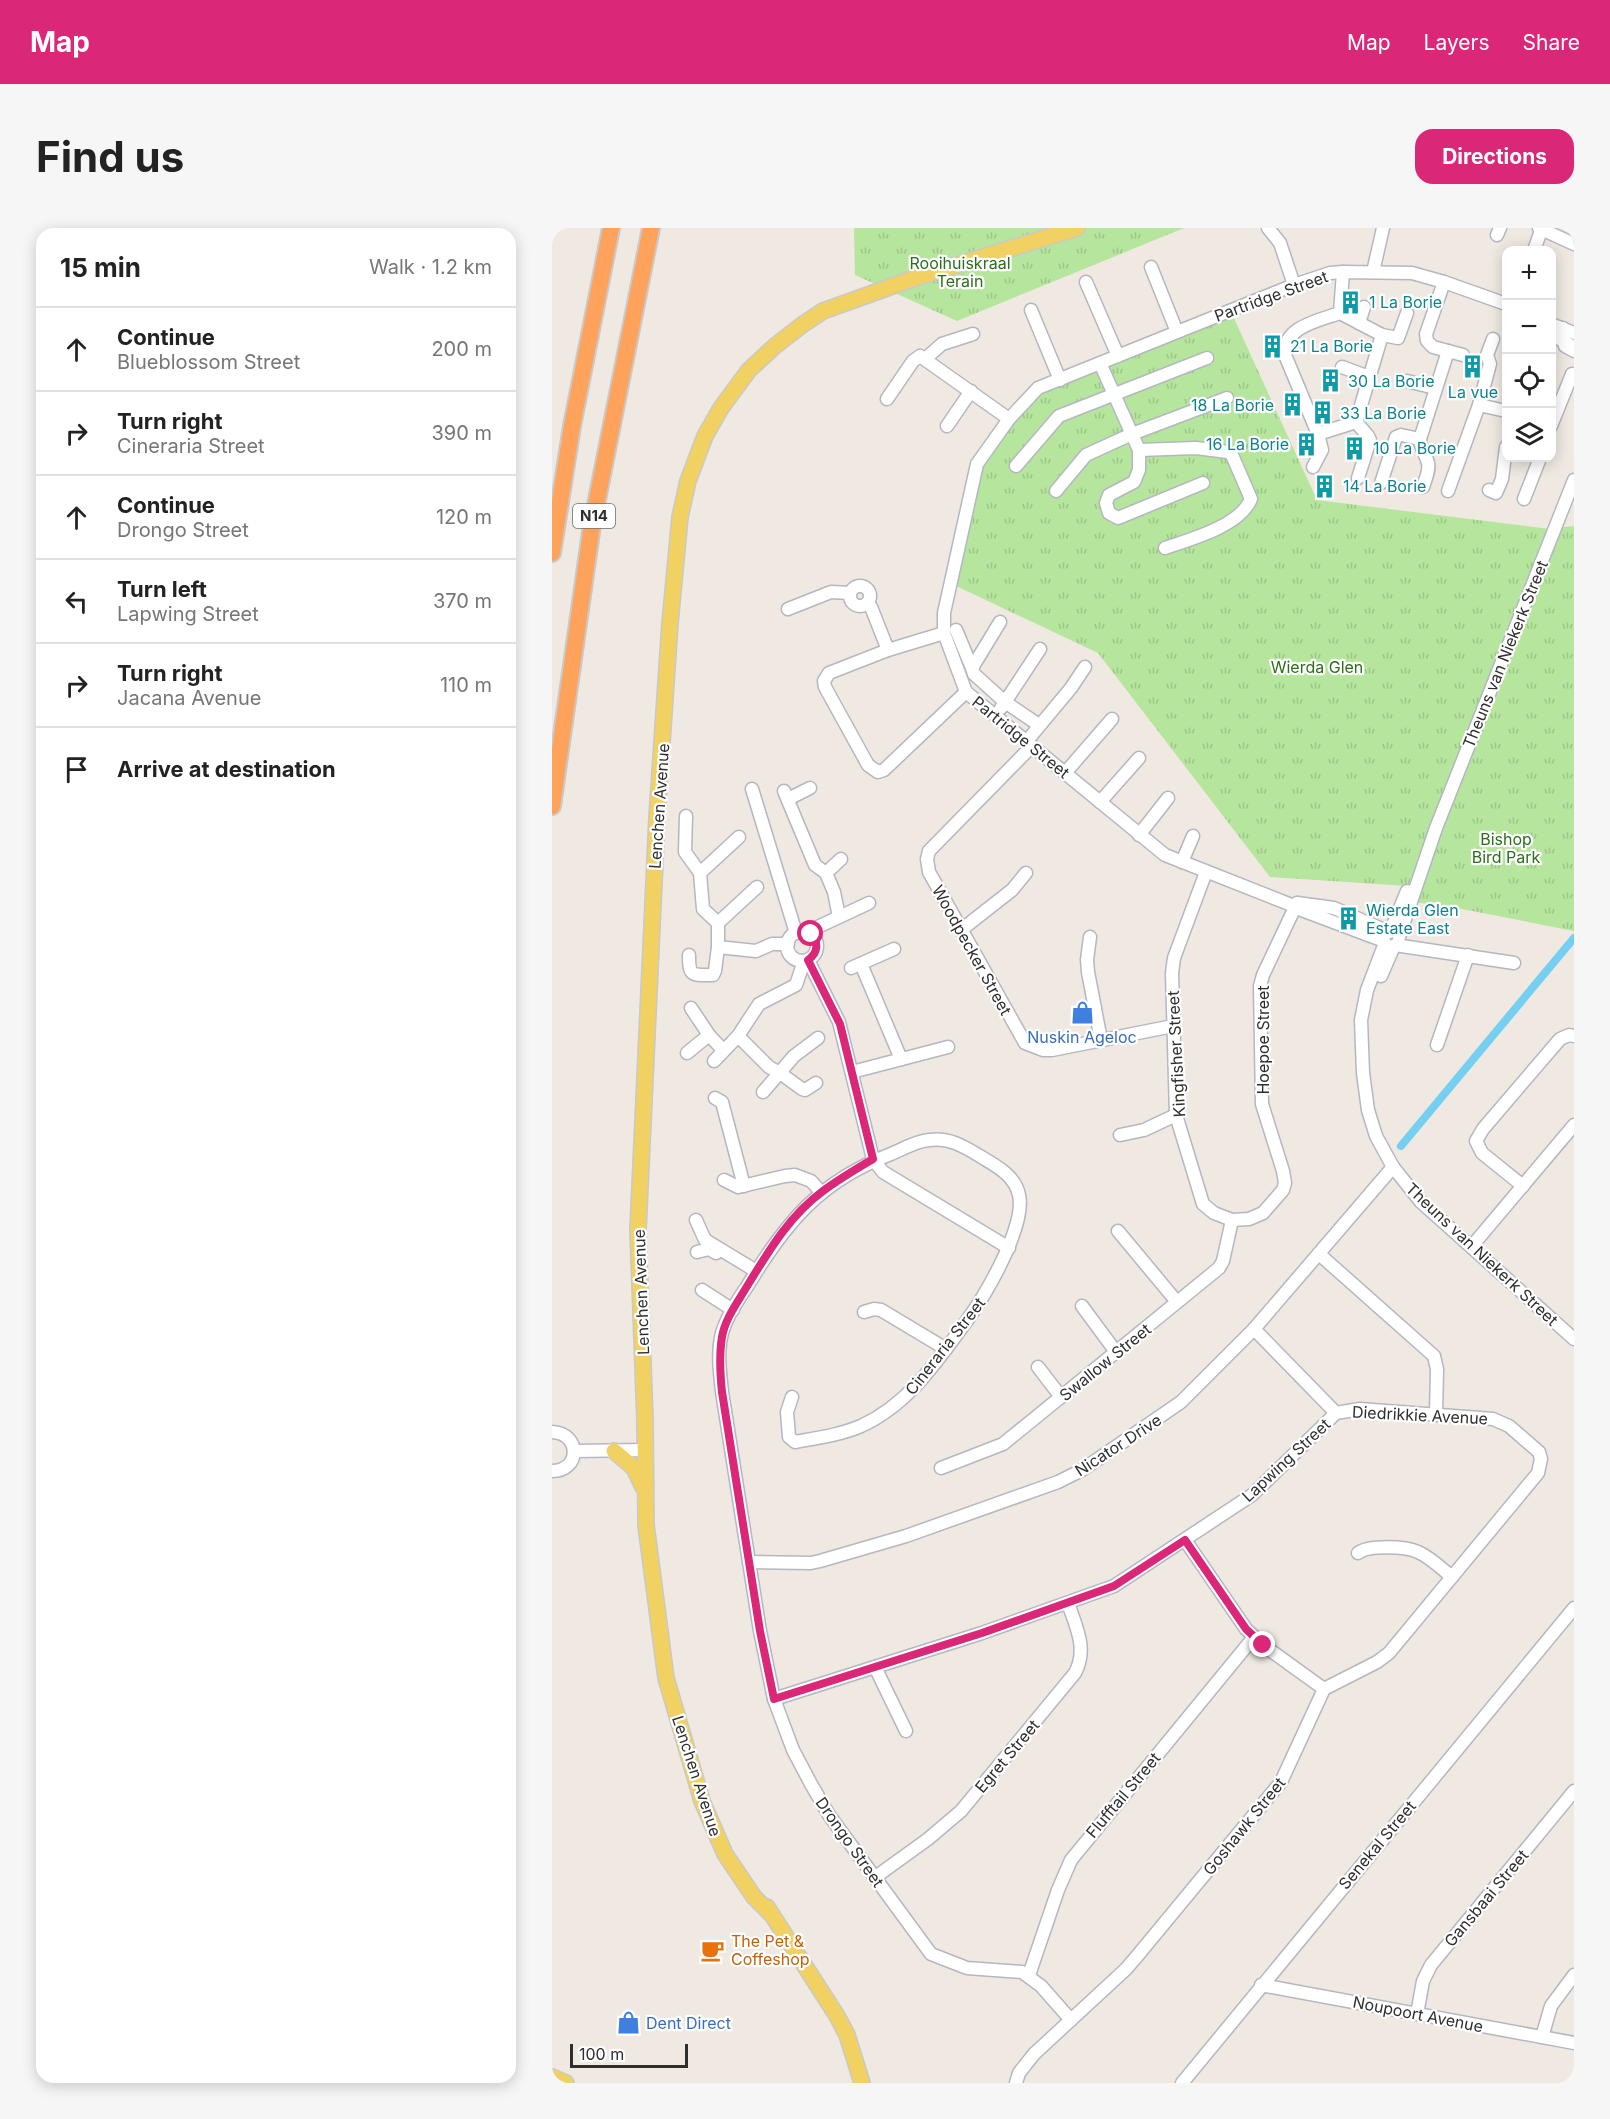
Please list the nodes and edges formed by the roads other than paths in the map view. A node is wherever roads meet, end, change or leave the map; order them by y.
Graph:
1 (611, 228) edge
2 (651, 228) edge
3 (1077, 228) edge
4 (1269, 228) edge
5 (1383, 228) edge
6 (1541, 228) edge
7 (1574, 244) edge
8 (1535, 246) edge
9 (1151, 267) dead end
10 (1343, 272) junction
11 (1373, 272) junction
12 (1086, 282) dead end
13 (1444, 282) junction
14 (1294, 285) junction
15 (1502, 303) edge
16 (1364, 307) dead end
17 (1031, 310) dead end
18 (1340, 313) junction
19 (1407, 313) dead end
20 (1359, 324) junction
21 (1563, 328) edge
22 (1177, 332) junction
23 (973, 334) dead end
24 (1382, 335) junction
25 (1492, 339) dead end
26 (1569, 344) edge
27 (1448, 351) junction
28 (1574, 351) edge
29 (1462, 355) dead end
30 (1118, 356) junction
31 (1207, 358) dead end
32 (925, 359) junction
33 (1100, 363) junction
34 (1342, 367) dead end
35 (1572, 374) dead end
36 (1369, 377) junction
37 (1060, 380) junction
38 (1407, 381) dead end
39 (1436, 388) junction
40 (970, 391) junction
41 (1113, 394) junction
42 (1227, 398) dead end
43 (887, 399) dead end
44 (1479, 405) junction
45 (1502, 410) edge
46 (1556, 414) edge
47 (1009, 419) junction
48 (1356, 422) junction
49 (947, 426) dead end
50 (1131, 434) junction
51 (1318, 434) junction
52 (1420, 439) junction
53 (1139, 450) junction
54 (1504, 462) edge
55 (1538, 462) edge
56 (1016, 466) dead end
57 (1313, 467) dead end
58 (1358, 478) dead end
59 (1574, 480) edge
60 (1203, 483) dead end
61 (1382, 483) dead end
62 (1423, 487) dead end
63 (1489, 490) dead end
64 (1056, 491) dead end
65 (1448, 491) dead end
66 (1524, 499) dead end
67 (1165, 548) dead end
68 (552, 553) edge
69 (788, 609) dead end
70 (1000, 622) dead end
71 (950, 632) junction
72 (1040, 649) dead end
73 (888, 650) junction
74 (1085, 667) dead end
75 (972, 668) junction
76 (966, 692) junction
77 (1005, 702) junction
78 (995, 716) junction
79 (1112, 719) dead end
80 (1040, 725) junction
81 (1029, 744) junction
82 (1139, 758) dead end
83 (1065, 773) junction
84 (810, 788) dead end
85 (752, 789) dead end
86 (1168, 798) dead end
87 (1100, 802) junction
88 (552, 806) edge
89 (686, 816) dead end
90 (1436, 828) junction
91 (1139, 835) junction
92 (1193, 836) dead end
93 (739, 837) dead end
94 (842, 859) dead end
95 (1182, 862) junction
96 (1206, 872) junction
97 (700, 873) junction
98 (826, 873) junction
99 (1026, 873) dead end
100 (757, 887) dead end
101 (869, 903) dead end
102 (1294, 905) junction
103 (839, 917) junction
104 (1394, 919) junction
105 (1366, 920) junction
106 (718, 923) junction
107 (961, 930) junction
108 (801, 932) junction
109 (1359, 933) junction
110 (1090, 937) dead end
111 (1392, 939) junction
112 (788, 944) junction
113 (718, 946) junction
114 (894, 949) dead end
115 (689, 955) dead end
116 (1468, 955) junction
117 (806, 960) junction
118 (1514, 963) dead end
119 (1376, 968) junction
120 (691, 1008) dead end
121 (1173, 1026) junction
122 (1362, 1028) junction
123 (709, 1035) junction
124 (738, 1036) junction
125 (1574, 1036) edge
126 (818, 1038) dead end
127 (1101, 1040) junction
128 (1437, 1045) dead end
129 (948, 1047) dead end
130 (723, 1050) junction
131 (687, 1053) dead end
132 (901, 1059) junction
133 (714, 1060) dead end
134 (780, 1072) junction
135 (852, 1072) junction
136 (816, 1083) dead end
137 (763, 1092) dead end
138 (715, 1098) dead end
139 (1176, 1115) junction
140 (1574, 1125) edge
141 (1120, 1135) dead end
142 (888, 1155) junction
143 (873, 1159) junction
144 (1393, 1167) junction
145 (883, 1172) junction
146 (724, 1180) dead end
147 (744, 1186) junction
148 (1523, 1186) junction
149 (821, 1192) junction
150 (696, 1220) dead end
151 (1232, 1220) junction
152 (1118, 1231) dead end
153 (1472, 1246) junction
154 (1009, 1248) junction
155 (697, 1252) dead end
156 (1319, 1254) junction
157 (755, 1273) junction
158 (702, 1290) dead end
159 (1177, 1302) junction
160 (1082, 1306) dead end
161 (733, 1310) junction
162 (864, 1312) dead end
163 (1254, 1329) junction
164 (1574, 1339) edge
165 (946, 1349) junction
166 (1116, 1352) junction
167 (1038, 1367) dead end
168 (792, 1397) dead end
169 (1061, 1397) junction
170 (1336, 1413) junction
171 (1436, 1415) junction
172 (552, 1432) edge
173 (645, 1450) junction
174 (574, 1451) junction
175 (614, 1451) junction
176 (940, 1468) dead end
177 (552, 1471) edge
178 (645, 1493) junction
179 (1185, 1540) junction
180 (1358, 1553) dead end
181 (749, 1562) junction
182 (1452, 1577) junction
183 (1068, 1603) junction
184 (1574, 1608) edge
185 (1254, 1637) junction
186 (875, 1667) junction
187 (1324, 1689) junction
188 (774, 1699) junction
189 (906, 1731) dead end
190 (1574, 1791) edge
191 (874, 1878) junction
192 (1029, 1975) junction
193 (1574, 1975) edge
194 (1261, 1985) junction
195 (1418, 2014) junction
196 (1071, 2020) junction
197 (1542, 2037) junction
198 (1574, 2043) edge
199 (552, 2077) edge
200 (566, 2083) edge
201 (862, 2083) edge
202 (1016, 2083) edge
203 (1182, 2083) edge

1 - 68 highway, N14
2 - 88 highway, N14
3 - 173 main road, Lenchen Avenue
4 - 14 street
5 - 11 street
6 - 7 street
6 - 8 street
9 - 22 street
10 - 11 street, Partridge Street
10 - 14 street, Partridge Street
10 - 18 street
11 - 13 street, Partridge Street
12 - 30 street
13 - 15 street, Partridge Street
13 - 27 street
14 - 22 street, Partridge Street
16 - 20 street
17 - 37 street
18 - 20 street
18 - 51 street
19 - 24 street
20 - 24 street
21 - 26 street
22 - 30 street, Partridge Street
23 - 32 street
24 - 36 street
25 - 44 street
26 - 28 street
27 - 29 street
27 - 39 street
30 - 33 street, Partridge Street
31 - 41 street
32 - 40 street
32 - 43 street
33 - 37 street, Partridge Street
33 - 41 street
34 - 36 street
35 - 46 street
36 - 48 street
37 - 47 street, Partridge Street
38 - 39 street
39 - 52 street
40 - 47 street
40 - 49 street
41 - 50 street
41 - 56 street
42 - 50 street
44 - 45 street
44 - 65 street
47 - 71 street, Partridge Street
48 - 51 street
48 - 58 street
50 - 53 street
50 - 64 street
51 - 57 street
52 - 61 street
52 - 62 street
53 - 60 street
53 - 67 street
54 - 63 street
55 - 66 street
59 - 90 street, Theuns van Niekerk Street
69 - 73 street
70 - 75 street
71 - 73 street
71 - 75 street
71 - 76 street, Partridge Street
72 - 77 street
73 - 76 street
74 - 80 street, Woodpecker Street
75 - 77 street
76 - 78 street, Partridge Street
77 - 78 street
77 - 80 street
78 - 81 street, Partridge Street
79 - 83 street
80 - 81 street, Woodpecker Street
81 - 83 street, Partridge Street
81 - 107 street, Woodpecker Street
82 - 87 street
83 - 87 street, Partridge Street
84 - 98 street
85 - 108 street
86 - 91 street
87 - 91 street, Partridge Street
89 - 97 street
90 - 104 street, Theuns van Niekerk Street
90 - 111 street, Theuns van Niekerk Street
91 - 95 street, Partridge Street
92 - 95 street
93 - 97 street
94 - 98 street
95 - 96 street, Partridge Street
96 - 102 street, Partridge Street
96 - 121 street, Kingfisher Street
97 - 106 street
98 - 103 street
99 - 107 street
100 - 106 street
101 - 103 street
102 - 105 street, Partridge Street
102 - 109 street, Partridge Street
102 - 151 street, Hoepoe Street
103 - 108 street
104 - 105 street
104 - 111 street, Theuns van Niekerk Street
105 - 109 street
105 - 111 street, Partridge Street
106 - 113 street
107 - 127 street, Woodpecker Street
108 - 112 street
108 - 117 street
109 - 111 street, Partridge Street
109 - 119 street
110 - 127 street
111 - 116 street
111 - 119 street, Theuns van Niekerk Street
111 - 122 street, Theuns van Niekerk Street
112 - 113 street
112 - 117 street
113 - 115 street
114 - 132 street
116 - 118 street
116 - 128 street
117 - 124 street
117 - 135 street
119 - 122 street, Theuns van Niekerk Street
120 - 123 street
121 - 127 street, Woodpecker Street
121 - 139 street, Kingfisher Street
122 - 144 street, Theuns van Niekerk Street
123 - 130 street
123 - 131 street
124 - 130 street
124 - 134 street
125 - 148 street
126 - 134 street
129 - 132 street
130 - 133 street
132 - 135 street
134 - 136 street
134 - 137 street
135 - 143 street
138 - 147 street
139 - 141 street
139 - 151 street, Kingfisher Street
140 - 148 street
142 - 143 street, Cineraria Street
142 - 145 street
142 - 154 street, Cineraria Street
143 - 145 street
143 - 149 street, Cineraria Street
144 - 153 street, Theuns van Niekerk Street
144 - 156 street, Nicator Drive
145 - 154 street
146 - 147 street
147 - 149 street
148 - 153 street
149 - 157 street, Cineraria Street
150 - 157 street
151 - 159 street, Swallow Street
152 - 159 street
153 - 164 street, Theuns van Niekerk Street
154 - 165 street, Cineraria Street
155 - 157 street
156 - 163 street, Nicator Drive
156 - 171 street
157 - 161 street, Cineraria Street
158 - 161 street
159 - 166 street, Swallow Street
160 - 166 street
161 - 181 street, Cineraria Street
162 - 165 street
163 - 170 street, Diedrikkie Avenue
163 - 181 street, Nicator Drive
165 - 168 street, Cineraria Street
166 - 169 street, Swallow Street
167 - 169 street
169 - 176 street, Swallow Street
170 - 171 street, Diedrikkie Avenue
170 - 179 street, Lapwing Street
171 - 182 street, Diedrikkie Avenue
172 - 174 street
173 - 175 street
173 - 178 main road, Lenchen Avenue
174 - 175 street
174 - 177 street
175 - 178 main road
178 - 201 main road, Lenchen Avenue
179 - 183 street, Lapwing Street
179 - 185 street
180 - 182 street
181 - 188 street, Drongo Street
182 - 187 street
183 - 186 street, Lapwing Street
183 - 191 street, Egret Street
184 - 194 street, Senekal Street
185 - 187 street
185 - 192 street, Flufftail Street
186 - 188 street, Lapwing Street
186 - 189 street
187 - 196 street, Goshawk Street
188 - 191 street, Drongo Street
190 - 195 street, Gansbaai Street
191 - 192 street, Drongo Street
192 - 196 street
193 - 197 street
194 - 195 street, Noupoort Avenue
194 - 203 street, Senekal Street
195 - 197 street, Noupoort Avenue
196 - 202 street, Goshawk Street
197 - 198 street, Noupoort Avenue
199 - 200 main road

